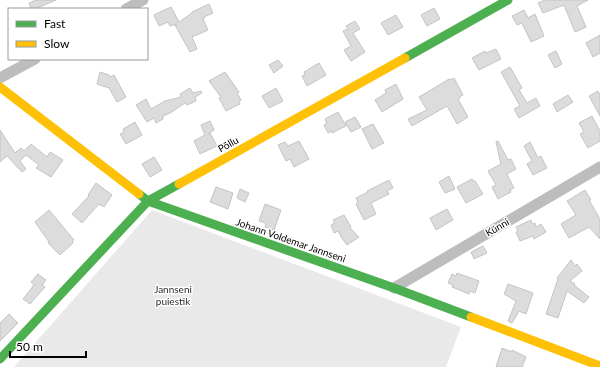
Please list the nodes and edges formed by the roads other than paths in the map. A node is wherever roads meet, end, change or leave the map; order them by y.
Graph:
1 (143, 0) edge
2 (508, 0) edge
3 (128, 8) edge
4 (33, 60) edge
5 (0, 78) edge
6 (0, 87) edge
7 (600, 167) edge
8 (148, 201) junction
9 (394, 288) junction
10 (0, 359) edge
11 (600, 366) edge

1 - 3 street
2 - 8 street, Põllu
4 - 5 street
6 - 8 street, Johann Voldemar Jannseni
7 - 9 street, Künni
8 - 9 street, Johann Voldemar Jannseni
8 - 10 street, Põllu
9 - 11 street, Johann Voldemar Jannseni

